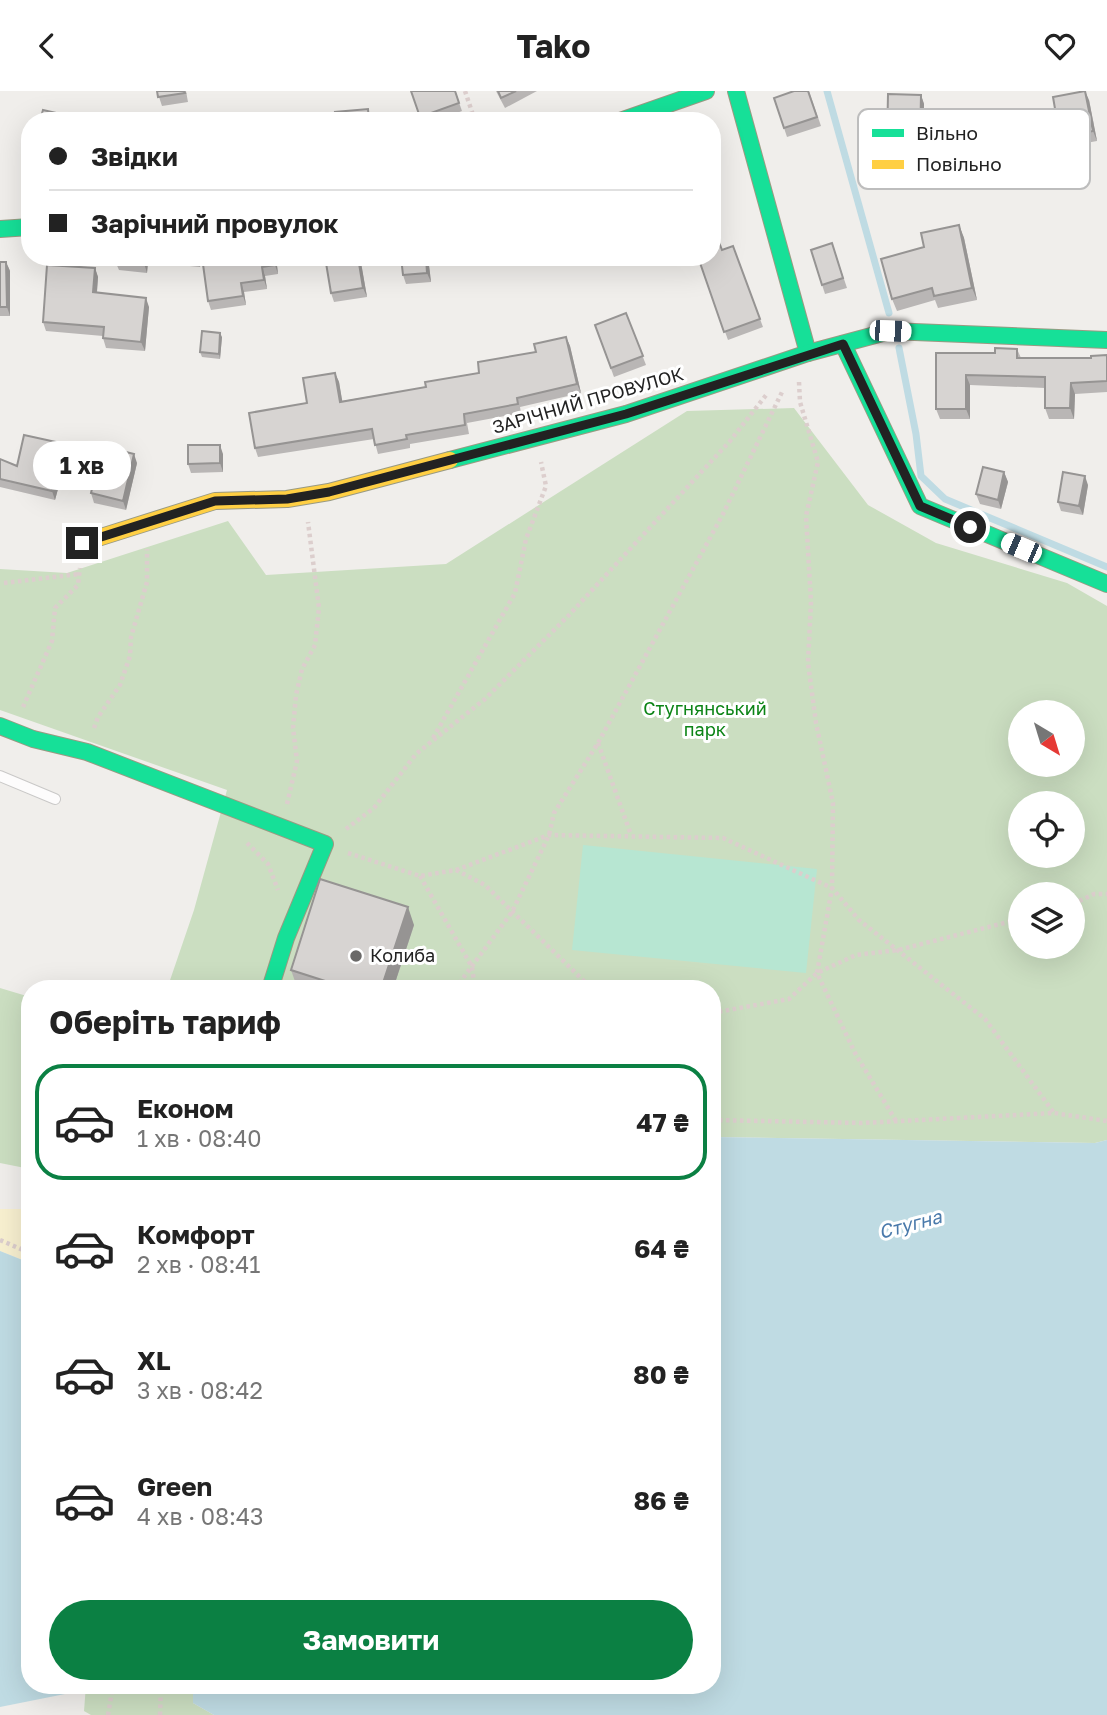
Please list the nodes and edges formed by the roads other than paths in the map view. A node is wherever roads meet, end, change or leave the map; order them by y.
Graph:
1 (706, 91) edge
2 (736, 91) edge
3 (646, 112) edge
4 (21, 228) edge
5 (0, 229) edge
6 (1107, 340) edge
7 (843, 344) junction
8 (801, 356) junction
9 (82, 543) road end
10 (1107, 584) edge
11 (6, 728) edge
12 (0, 776) edge
13 (55, 799) dead end
14 (273, 980) edge

1 - 3 street
2 - 8 street
4 - 5 street
6 - 7 street, ЗАРІЧНИЙ ПРОВУЛОК
7 - 8 street, ЗАРІЧНИЙ ПРОВУЛОК
7 - 10 street
8 - 9 street, ЗАРІЧНИЙ ПРОВУЛОК
11 - 14 street
12 - 13 lane

